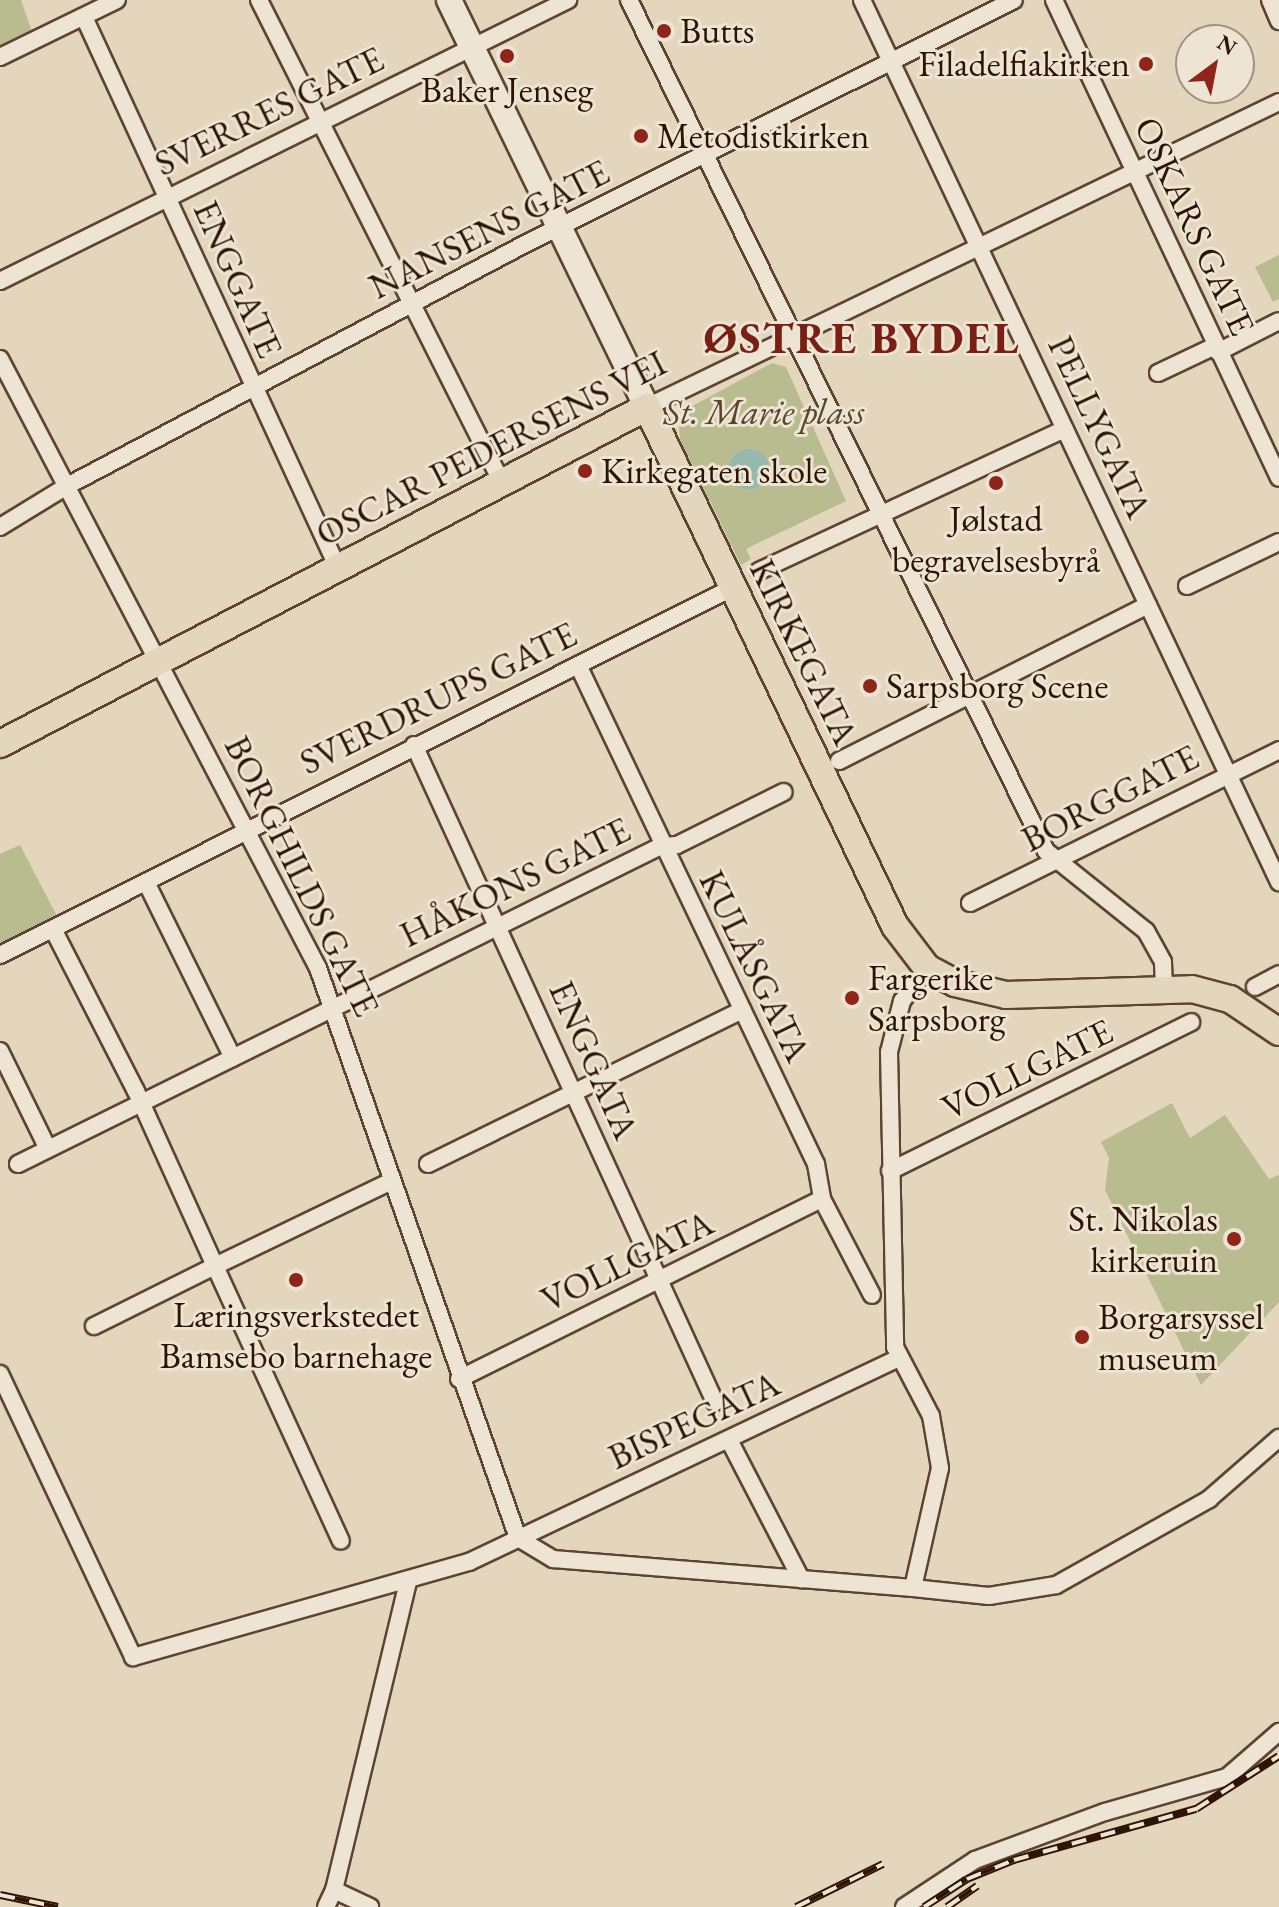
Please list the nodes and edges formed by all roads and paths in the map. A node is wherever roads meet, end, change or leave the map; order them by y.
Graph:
1 (117, 0) edge
2 (259, 0) edge
3 (449, 0) edge
4 (568, 0) edge
5 (629, 0) edge
6 (862, 0) edge
7 (1014, 0) edge
8 (1054, 0) edge
9 (1270, 0) edge
10 (84, 17) junction
11 (1279, 21) edge
12 (472, 47) junction
13 (0, 57) edge
14 (892, 62) junction
15 (1279, 102) edge
16 (321, 124) junction
17 (708, 154) junction
18 (1134, 171) junction
19 (166, 197) junction
20 (561, 226) junction
21 (978, 245) junction
22 (0, 281) edge
23 (415, 302) junction
24 (1279, 321) edge
25 (794, 337) junction
26 (1217, 349) junction
27 (0, 359) edge
28 (1158, 373) dead end
29 (253, 389) junction
30 (647, 407) junction
31 (1065, 429) junction
32 (1279, 478) edge
33 (502, 483) junction
34 (67, 486) junction
35 (879, 514) junction
36 (0, 527) edge
37 (1279, 542) edge
38 (337, 566) junction
39 (759, 571) dead end
40 (1187, 586) dead end
41 (734, 587) junction
42 (1148, 605) junction
43 (157, 660) junction
44 (578, 665) junction
45 (969, 695) junction
46 (0, 744) edge
47 (414, 745) junction
48 (1279, 750) edge
49 (839, 761) dead end
50 (1227, 774) junction
51 (784, 792) dead end
52 (249, 828) junction
53 (661, 846) junction
54 (1056, 862) junction
55 (146, 882) junction
56 (1279, 882) edge
57 (970, 903) dead end
58 (499, 926) junction
59 (53, 929) junction
60 (0, 955) edge
61 (927, 968) junction
62 (1279, 974) edge
63 (1255, 987) dead end
64 (1164, 989) junction
65 (334, 1006) junction
66 (742, 1010) junction
67 (1191, 1022) dead end
68 (1279, 1032) edge
69 (0, 1051) edge
70 (233, 1058) junction
71 (573, 1093) junction
72 (142, 1104) junction
73 (48, 1149) junction
74 (18, 1164) dead end
75 (428, 1164) dead end
76 (890, 1171) junction
77 (392, 1181) junction
78 (822, 1199) junction
79 (215, 1266) junction
80 (660, 1282) junction
81 (872, 1295) dead end
82 (94, 1326) dead end
83 (897, 1359) junction
84 (0, 1374) edge
85 (459, 1379) junction
86 (715, 1402) dead end
87 (1279, 1438) edge
88 (729, 1440) junction
89 (518, 1538) junction
90 (341, 1541) dead end
91 (801, 1579) junction
92 (408, 1581) junction
93 (913, 1588) junction
94 (1279, 1732) edge
95 (334, 1890) junction
96 (326, 1907) edge
97 (370, 1907) edge
98 (904, 1907) edge

1 - 10 street
2 - 16 street
3 - 12 street, KIRKEGATA
4 - 12 street, SVERRES GATE
5 - 17 street
6 - 14 street, PELLYGATA
7 - 14 street, NANSENS GATE
8 - 18 street, OSKARS GATE
9 - 11 street
10 - 13 street
10 - 19 street, ENGGATE
12 - 16 street, SVERRES GATE
12 - 20 street, KIRKEGATA
14 - 17 street, NANSENS GATE
14 - 21 street, PELLYGATA
15 - 18 street, OSCAR PEDERSENS VEI
16 - 19 street, SVERRES GATE
16 - 23 street
17 - 20 street, NANSENS GATE
17 - 25 street
18 - 21 street, OSCAR PEDERSENS VEI
18 - 26 street, OSKARS GATE
19 - 22 street, SVERRES GATE
19 - 29 street, ENGGATE
20 - 23 street, NANSENS GATE
20 - 30 street, KIRKEGATA
21 - 25 street, OSCAR PEDERSENS VEI
21 - 31 street, PELLYGATA
23 - 29 street, NANSENS GATE
23 - 33 street
24 - 26 street
25 - 30 street, OSCAR PEDERSENS VEI
25 - 35 street
26 - 28 street
26 - 32 street, OSKARS GATE
27 - 34 street, BORGHILDS GATE
29 - 34 street, NANSENS GATE
29 - 38 street, ENGGATE
30 - 33 main road, OSCAR PEDERSENS VEI
30 - 41 main road, KIRKEGATA
31 - 35 street
31 - 42 street, PELLYGATA
33 - 38 main road, OSCAR PEDERSENS VEI
34 - 36 street, NANSENS GATE
34 - 43 street, BORGHILDS GATE
35 - 39 street
35 - 45 street
37 - 40 street
38 - 43 main road, OSCAR PEDERSENS VEI
41 - 44 street, SVERDRUPS GATE
41 - 61 main road, KIRKEGATA
42 - 45 street
42 - 50 street, PELLYGATA
43 - 46 main road, OSCAR PEDERSENS VEI
43 - 52 street, BORGHILDS GATE
44 - 47 street, SVERDRUPS GATE
44 - 53 street, KULÅSGATA
45 - 49 street
45 - 54 street
47 - 52 street, SVERDRUPS GATE
47 - 58 street, ENGGATA
48 - 50 street, BORGGATE
50 - 54 street, BORGGATE
50 - 56 street, PELLYGATA
51 - 53 street, HÅKONS GATE
52 - 55 street, SVERDRUPS GATE
52 - 65 street, BORGHILDS GATE
53 - 58 street, HÅKONS GATE
53 - 66 street, KULÅSGATA
54 - 57 street, BORGGATE
54 - 64 street
55 - 59 street, SVERDRUPS GATE
55 - 70 street
58 - 65 street, HÅKONS GATE
58 - 71 street, ENGGATA
59 - 60 street, SVERDRUPS GATE
59 - 72 street
61 - 64 main road
61 - 76 street
62 - 63 street
64 - 68 main road
65 - 70 street, HÅKONS GATE
65 - 77 street, BORGHILDS GATE
66 - 71 street
66 - 78 street, KULÅSGATA
67 - 76 street, VOLLGATE
69 - 73 street
70 - 72 street, HÅKONS GATE
71 - 75 street
71 - 80 street, ENGGATA
72 - 73 street, HÅKONS GATE
72 - 79 street
73 - 74 street, HÅKONS GATE
76 - 83 street
77 - 79 street
77 - 85 street, BORGHILDS GATE
78 - 80 street, VOLLGATA
78 - 81 street, KULÅSGATA
79 - 82 street
79 - 90 street
80 - 85 street, VOLLGATA
80 - 86 street, ENGGATA
83 - 88 street, BISPEGATA
83 - 93 street
84 - 92 street, BISPEGATA
85 - 89 street, BORGHILDS GATE
87 - 93 street
88 - 89 street, BISPEGATA
88 - 91 street
89 - 91 street
89 - 92 street, BISPEGATA
91 - 93 street
92 - 95 street
94 - 98 street
95 - 96 street
95 - 97 street

